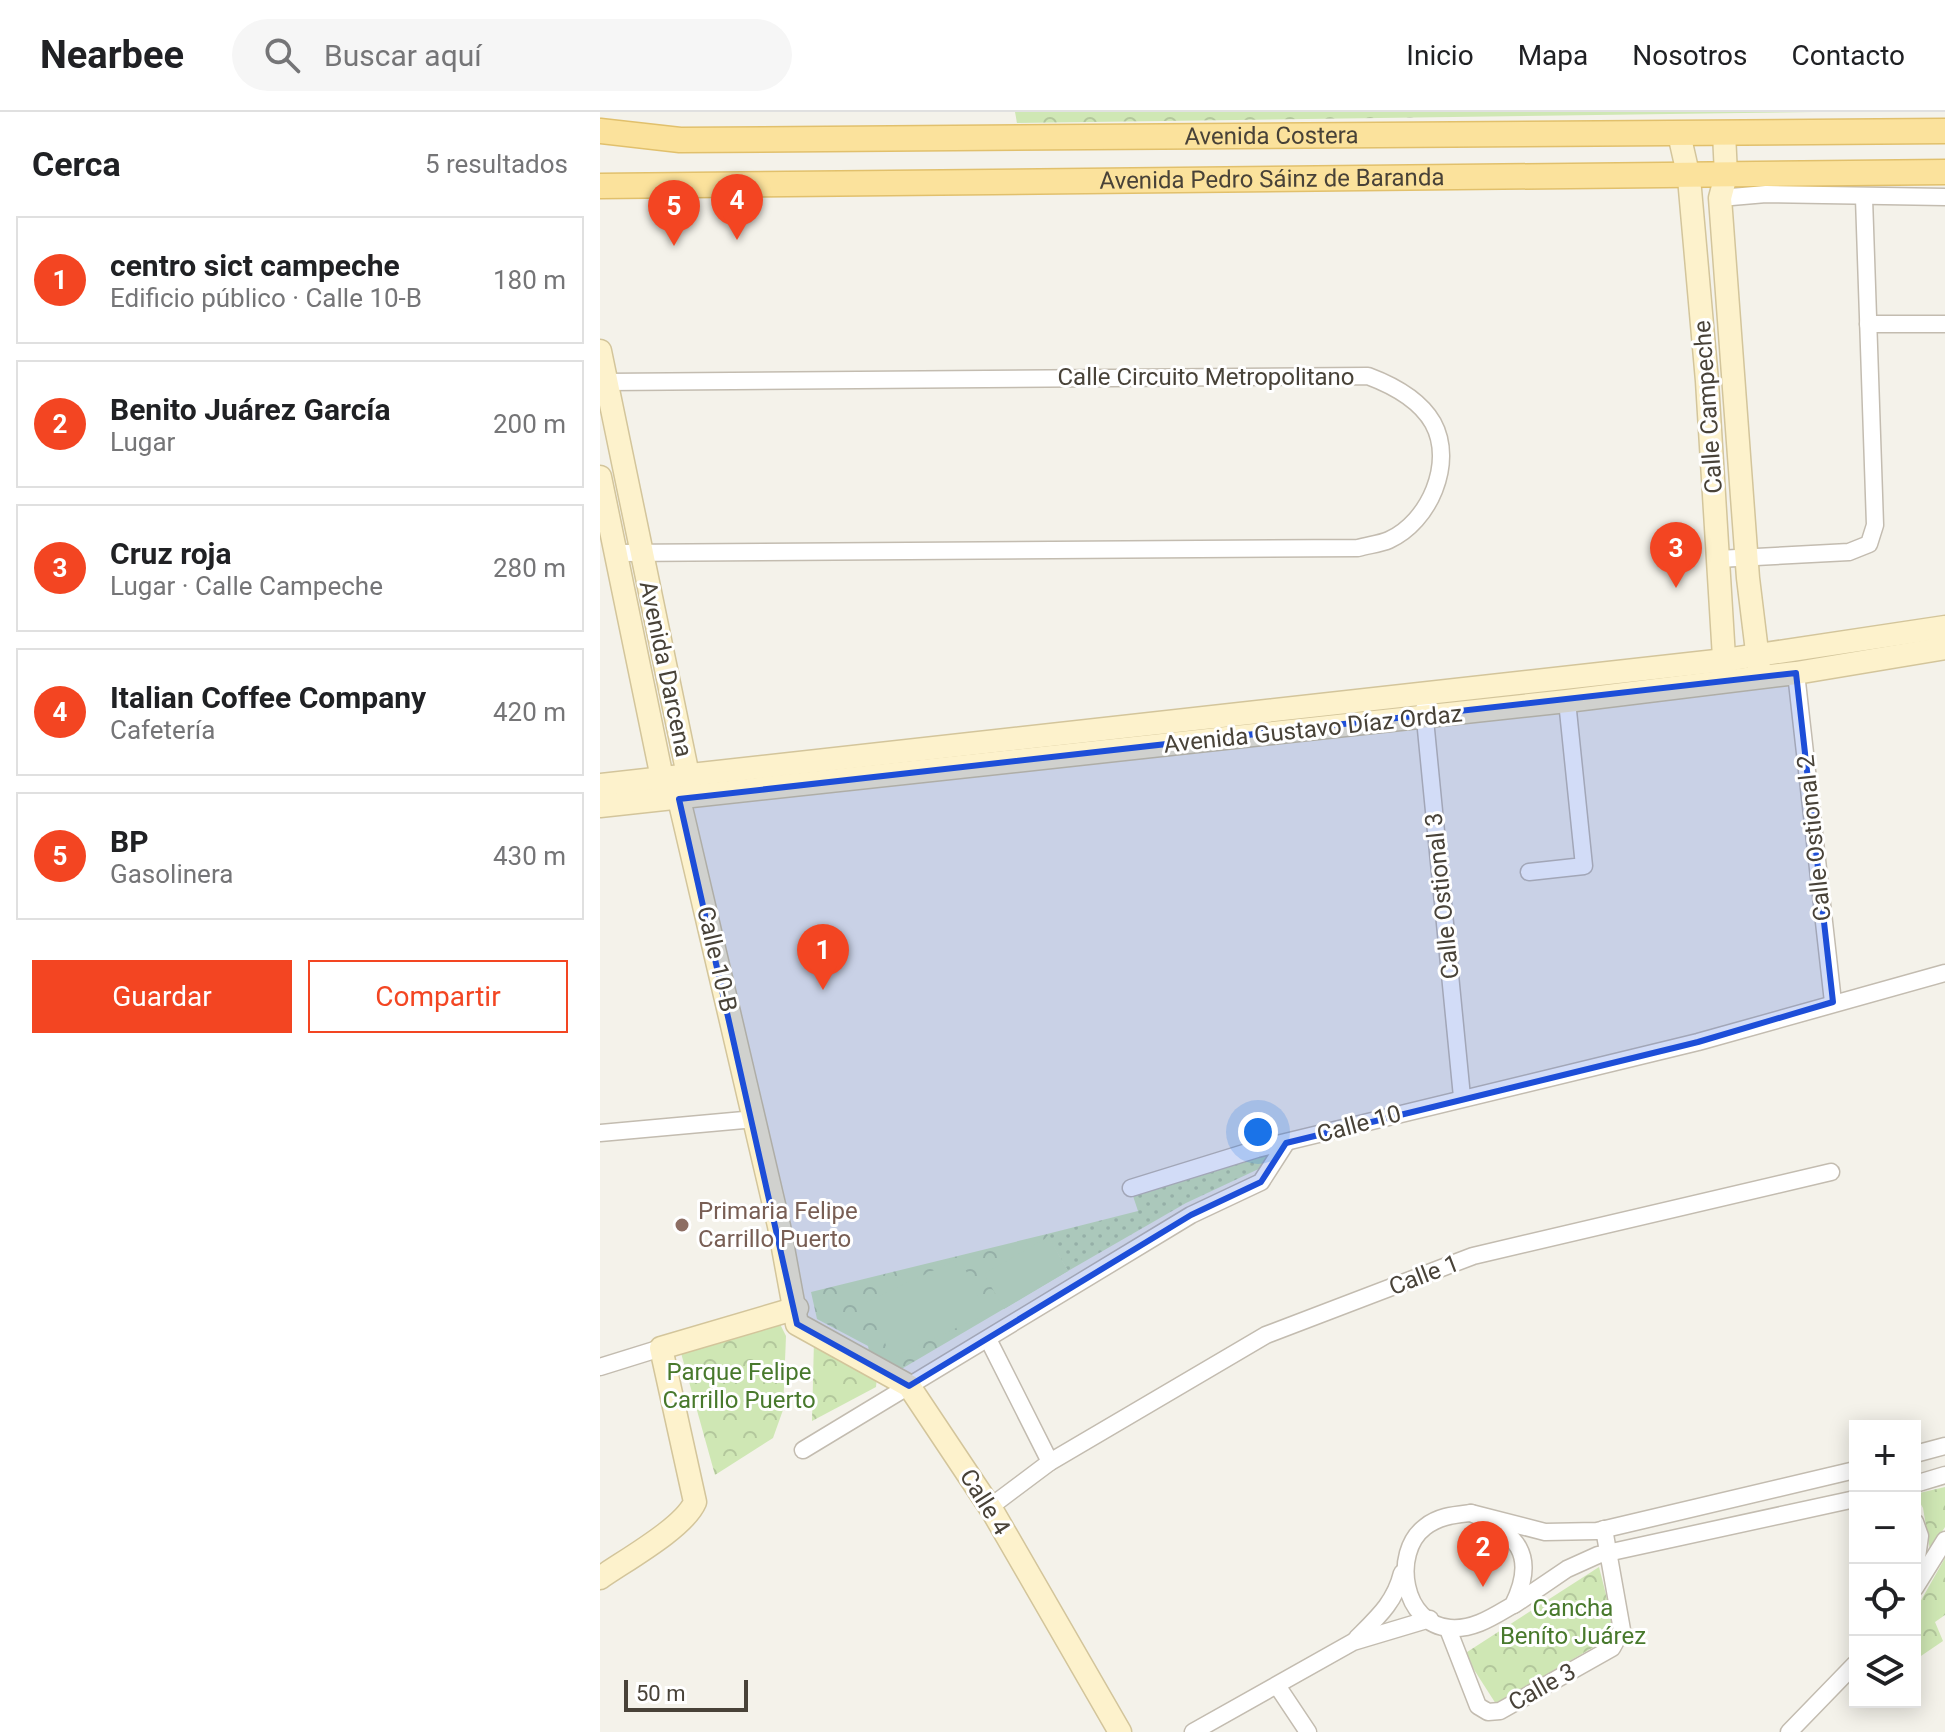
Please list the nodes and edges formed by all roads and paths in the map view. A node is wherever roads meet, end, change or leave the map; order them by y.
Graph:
1 (600, 131) edge
2 (1945, 131) edge
3 (1724, 133) junction
4 (1679, 134) junction
5 (1945, 172) edge
6 (1689, 178) junction
7 (600, 186) edge
8 (1723, 186) junction
9 (1945, 197) edge
10 (1864, 198) junction
11 (1868, 324) junction
12 (1945, 324) edge
13 (600, 351) edge
14 (1733, 375) junction
15 (1707, 381) junction
16 (606, 382) junction
17 (600, 477) edge
18 (642, 552) junction
19 (617, 553) junction
20 (1746, 555) junction
21 (1718, 559) junction
22 (1945, 627) edge
23 (1945, 648) edge
24 (1758, 654) junction
25 (1725, 671) junction
26 (1796, 673) junction
27 (1759, 678) junction
28 (1567, 701) junction
29 (1424, 706) junction
30 (688, 775) junction
31 (662, 778) junction
32 (600, 785) edge
33 (679, 799) junction
34 (600, 806) edge
35 (1529, 872) dead end
36 (1945, 973) edge
37 (1833, 1002) junction
38 (1462, 1097) junction
39 (755, 1119) junction
40 (600, 1133) edge
41 (1286, 1143) junction
42 (1831, 1172) dead end
43 (1131, 1188) dead end
44 (797, 1316) junction
45 (988, 1339) junction
46 (661, 1348) junction
47 (600, 1367) edge
48 (909, 1386) junction
49 (1945, 1446) edge
50 (803, 1450) dead end
51 (1921, 1452) edge
52 (1050, 1462) junction
53 (1849, 1471) edge
54 (1945, 1475) edge
55 (1921, 1482) edge
56 (1849, 1500) edge
57 (990, 1507) junction
58 (1471, 1513) junction
59 (1604, 1529) junction
60 (1945, 1540) edge
61 (1609, 1553) junction
62 (1405, 1560) junction
63 (600, 1578) edge
64 (1921, 1578) edge
65 (1513, 1605) junction
66 (1430, 1619) junction
67 (1448, 1629) junction
68 (1353, 1642) junction
69 (1849, 1670) edge
70 (1278, 1687) junction
71 (1215, 1727) edge
72 (1120, 1732) edge
73 (1193, 1732) edge
74 (1308, 1732) edge
75 (1789, 1732) edge

1 - 4 main road, Avenida Costera
2 - 3 main road, Avenida Costera
3 - 4 main road, Avenida Costera
3 - 8 street, Calle Campeche
4 - 6 street, Calle Campeche
5 - 8 main road, Avenida Pedro Sáinz de Baranda
6 - 7 main road, Avenida Pedro Sáinz de Baranda
6 - 8 main road, Avenida Pedro Sáinz de Baranda
6 - 15 street, Calle Campeche
8 - 10 street
8 - 14 street, Calle Campeche
9 - 10 street
10 - 11 street
11 - 12 street
11 - 20 street
13 - 16 street, Avenida Darcena
14 - 15 street
14 - 20 street, Calle Campeche
15 - 21 street, Calle Campeche
16 - 18 street, Avenida Darcena
16 - 18 street, Calle Circuito Metropolitano
17 - 19 street, Avenida Darcena
18 - 19 street, Calle Circuito Metropolitano
18 - 30 street, Avenida Darcena
19 - 31 street, Avenida Darcena
20 - 21 street
20 - 24 street, Calle Campeche
21 - 25 street, Calle Campeche
22 - 24 street, Avenida Gustavo Díaz Ordaz
23 - 26 street, Avenida Gustavo Díaz Ordaz
24 - 25 street, Avenida Gustavo Díaz Ordaz
24 - 27 street, Calle Campeche
25 - 27 street, Avenida Gustavo Díaz Ordaz
25 - 28 street, Avenida Gustavo Díaz Ordaz
25 - 29 street, Avenida Gustavo Díaz Ordaz
26 - 27 street, Avenida Gustavo Díaz Ordaz
26 - 37 street, Calle Ostional 2
28 - 29 street, Avenida Gustavo Díaz Ordaz
28 - 35 street
29 - 30 street, Avenida Gustavo Díaz Ordaz
29 - 33 street, Avenida Gustavo Díaz Ordaz
29 - 38 street, Calle Ostional 3
30 - 31 street, Avenida Gustavo Díaz Ordaz
30 - 33 street, Avenida Darcena
31 - 32 street, Avenida Gustavo Díaz Ordaz
31 - 33 street, Avenida Darcena
33 - 34 street, Avenida Gustavo Díaz Ordaz
33 - 39 street, Calle 10-B
36 - 37 street, Calle 10
37 - 38 street, Calle 10
38 - 41 street, Calle 10
39 - 40 street
39 - 44 street, Calle 10-B
41 - 43 street
41 - 45 street, Calle 10
42 - 52 street, Calle 1
44 - 46 street
44 - 48 street, Calle 4
45 - 48 street, Calle 10
45 - 52 street
46 - 47 street
46 - 63 street
48 - 50 street, Calle 10
48 - 57 street, Calle 4
49 - 51 street
52 - 57 street, Calle 1
53 - 59 street
54 - 55 street
56 - 61 street
57 - 72 street, Calle 4
58 - 59 street
58 - 62 street
58 - 65 street
59 - 61 street, Calle 3
60 - 64 street
61 - 65 street
61 - 67 street, Calle 3
62 - 66 street
62 - 68 street
65 - 67 street
66 - 67 street
66 - 68 street
68 - 70 street
69 - 75 street
70 - 71 street
70 - 74 street
71 - 73 street

